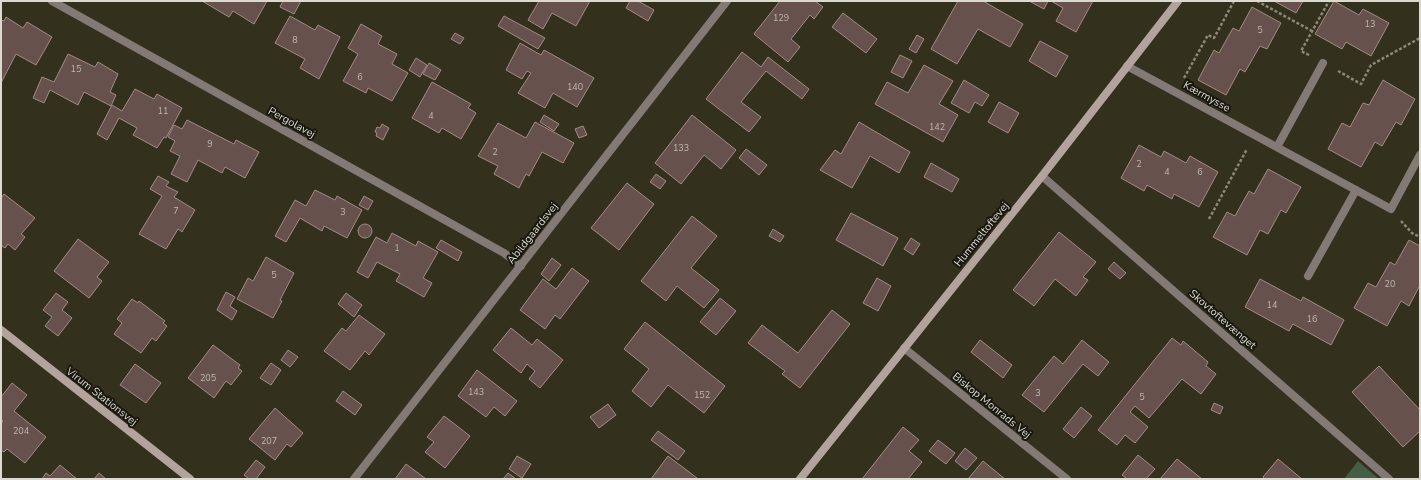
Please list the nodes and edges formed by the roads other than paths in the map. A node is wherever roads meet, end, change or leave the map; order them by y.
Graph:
1 (52, 1) edge
2 (727, 1) edge
3 (1178, 1) edge
4 (1323, 63) road end
5 (1127, 66) junction
6 (1277, 147) junction
7 (1420, 155) edge
8 (1042, 176) junction
9 (1356, 190) junction
10 (521, 266) junction
11 (1308, 276) dead end
12 (1, 330) edge
13 (904, 348) junction
14 (190, 479) edge
15 (354, 479) edge
16 (800, 479) edge
17 (1067, 479) edge
18 (1389, 479) edge

1 - 10 street, Pergolavej
2 - 10 street, Abildgaardsvej
3 - 5 street, Hummeltoftevej
4 - 6 street
5 - 6 street, Kærmysse
5 - 8 street, Hummeltoftevej
6 - 9 street, Kærmysse
7 - 9 street, Kærmysse
8 - 13 street, Hummeltoftevej
8 - 18 street, Skovtoftevænget
9 - 11 street
10 - 15 street, Abildgaardsvej
12 - 14 street, Virum Stationsvej
13 - 16 street, Hummeltoftevej
13 - 17 street, Biskop Monrads Vej

